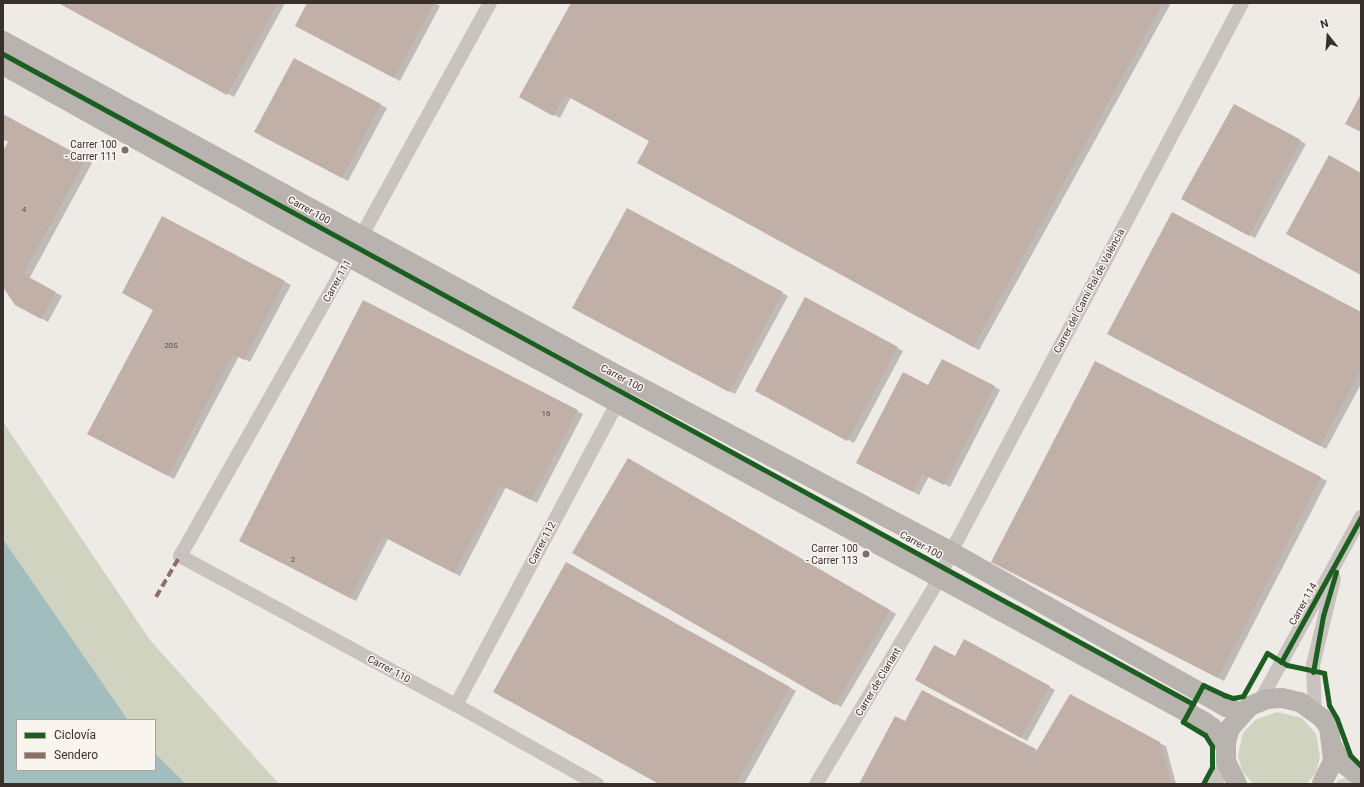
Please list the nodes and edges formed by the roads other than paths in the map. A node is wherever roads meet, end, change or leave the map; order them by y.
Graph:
1 (490, 3) edge
2 (1242, 3) edge
3 (3, 42) edge
4 (3, 65) edge
5 (362, 236) junction
6 (350, 257) junction
7 (629, 381) junction
8 (617, 403) junction
9 (1361, 517) edge
10 (951, 552) junction
11 (1340, 555) junction
12 (180, 556) joint
13 (939, 580) junction
14 (1262, 698) junction
15 (456, 705) junction
16 (1242, 713) junction
17 (1315, 713) junction
18 (1333, 747) junction
19 (1226, 754) junction
20 (1361, 777) edge
21 (597, 784) edge
22 (816, 784) edge
23 (1215, 784) edge
24 (1237, 784) edge
25 (1322, 784) edge

1 - 5 street, Carrer 111
2 - 10 street, Carrer del Camí Ral de València
3 - 5 street, Carrer 100
4 - 6 street
5 - 6 street, Carrer 111
5 - 7 street, Carrer 100
6 - 8 street
6 - 12 street, Carrer 111
7 - 8 street, Carrer 112
7 - 10 street, Carrer 100
8 - 13 street
8 - 15 street, Carrer 112
9 - 11 street, Carrer 114
10 - 13 street, Carrer del Camí Ral de València
10 - 16 street, Carrer 100
11 - 14 street, Carrer 114
11 - 17 street, Carrer 114
12 - 15 street, Carrer 110
13 - 19 street
13 - 22 street, Carrer de Clariant
14 - 16 street
14 - 17 street
15 - 21 street, Carrer 110
16 - 19 street
17 - 18 street
18 - 20 street
18 - 25 street
19 - 23 street
19 - 24 street

